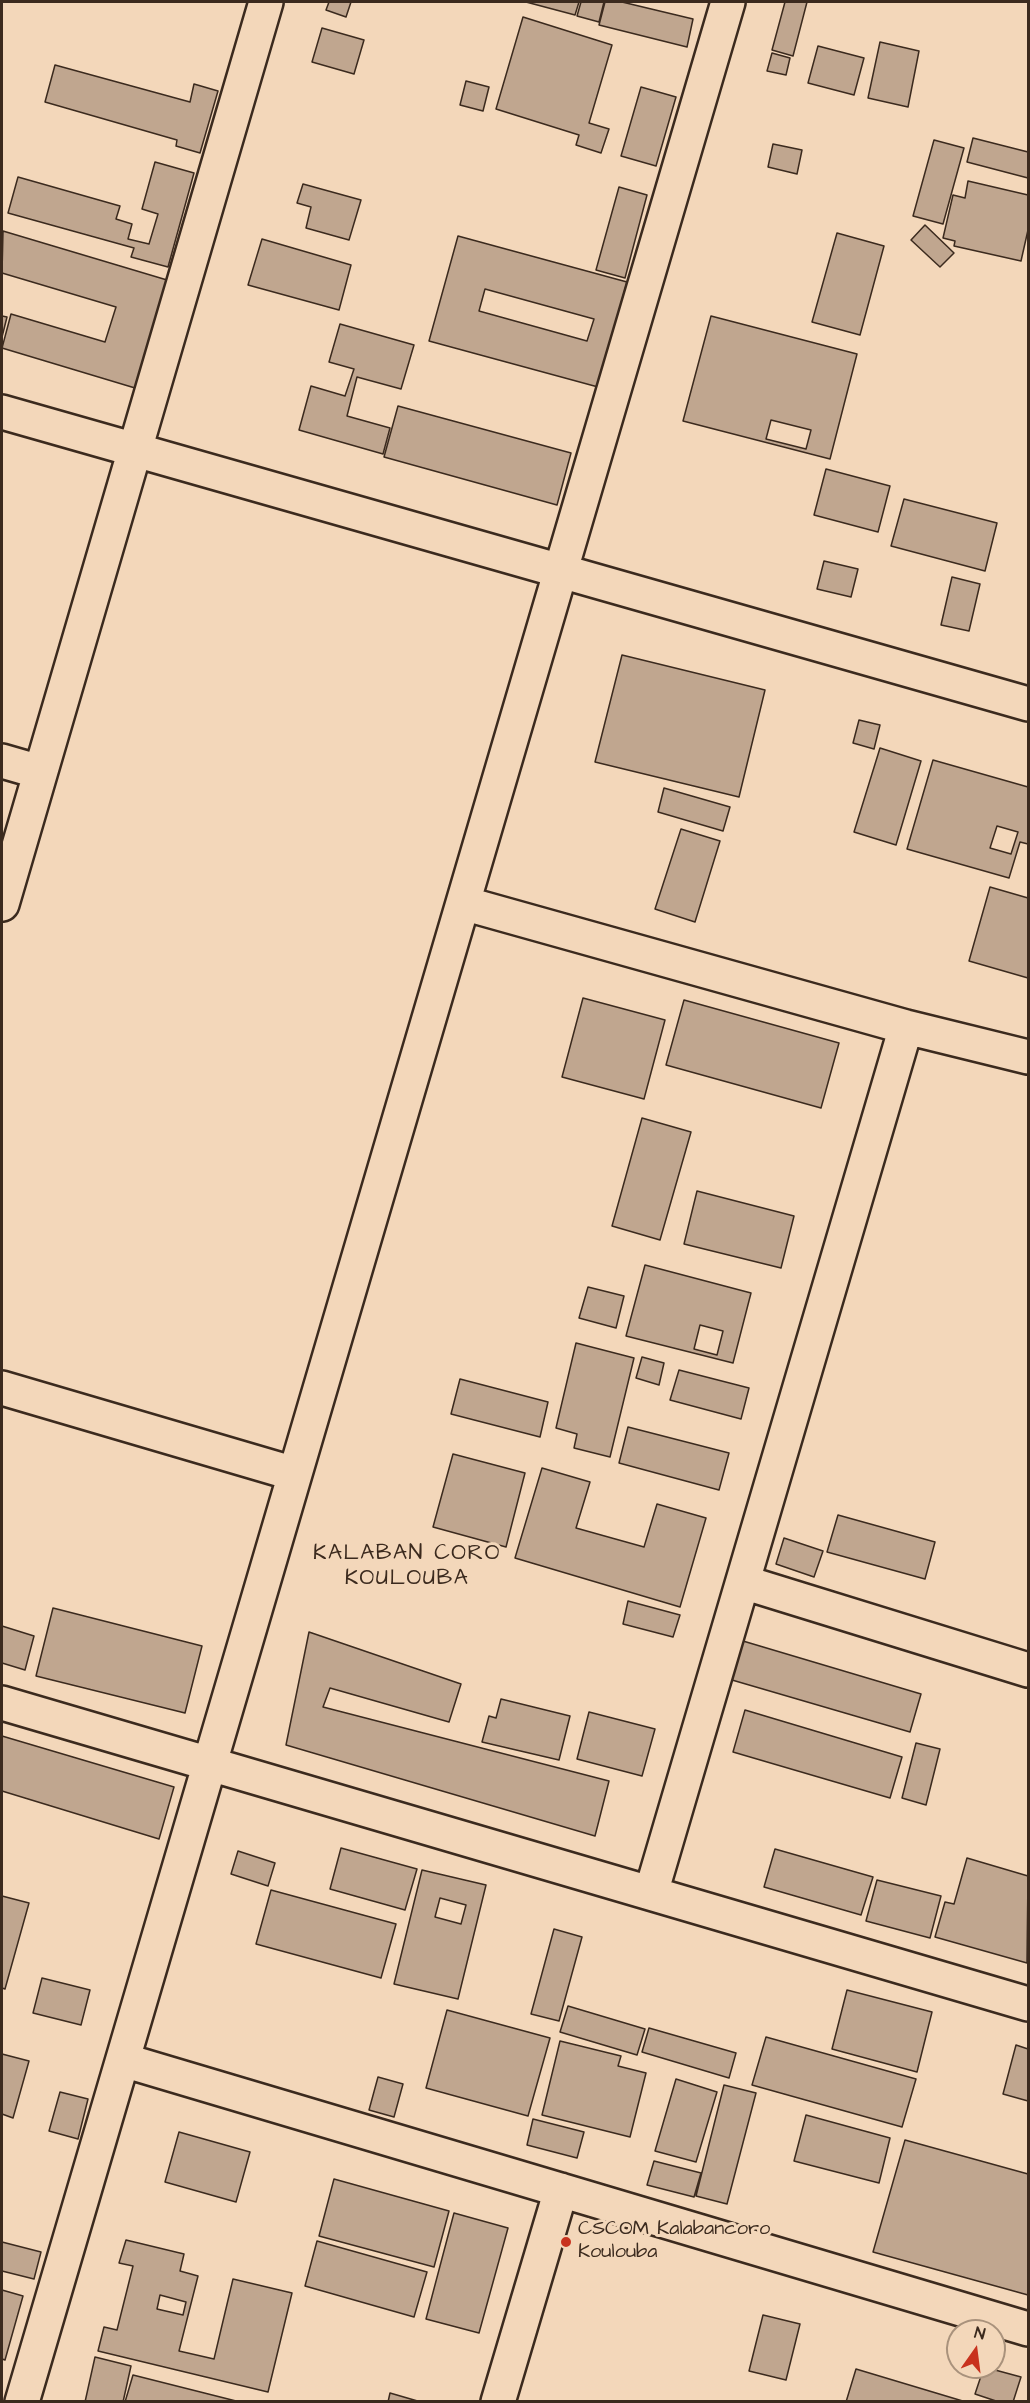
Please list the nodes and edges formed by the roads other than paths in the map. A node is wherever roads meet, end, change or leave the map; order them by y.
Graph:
1 (266, 2) edge
2 (728, 2) edge
3 (2, 412) edge
4 (134, 449) junction
5 (561, 570) junction
6 (1029, 704) edge
7 (2, 760) edge
8 (40, 772) junction
9 (2, 903) edge
10 (463, 903) junction
11 (906, 1027) junction
12 (1029, 1057) edge
13 (2, 1388) edge
14 (295, 1474) junction
15 (743, 1582) junction
16 (1029, 1670) edge
17 (2, 1703) edge
18 (209, 1764) junction
19 (651, 1893) junction
20 (1029, 2004) edge
21 (123, 2060) junction
22 (561, 2190) junction
23 (1029, 2329) edge
24 (22, 2402) edge
25 (498, 2402) edge

1 - 4 street
2 - 5 street
3 - 4 street
4 - 5 street
4 - 8 street
5 - 6 street
5 - 10 street
7 - 8 street
8 - 9 street
10 - 11 street
10 - 14 street
11 - 12 street
11 - 15 street
13 - 14 street
14 - 18 street
15 - 16 street
15 - 19 street
17 - 18 street
18 - 19 street
18 - 21 street
19 - 20 street
21 - 22 street
21 - 24 street
22 - 23 street
22 - 25 street

